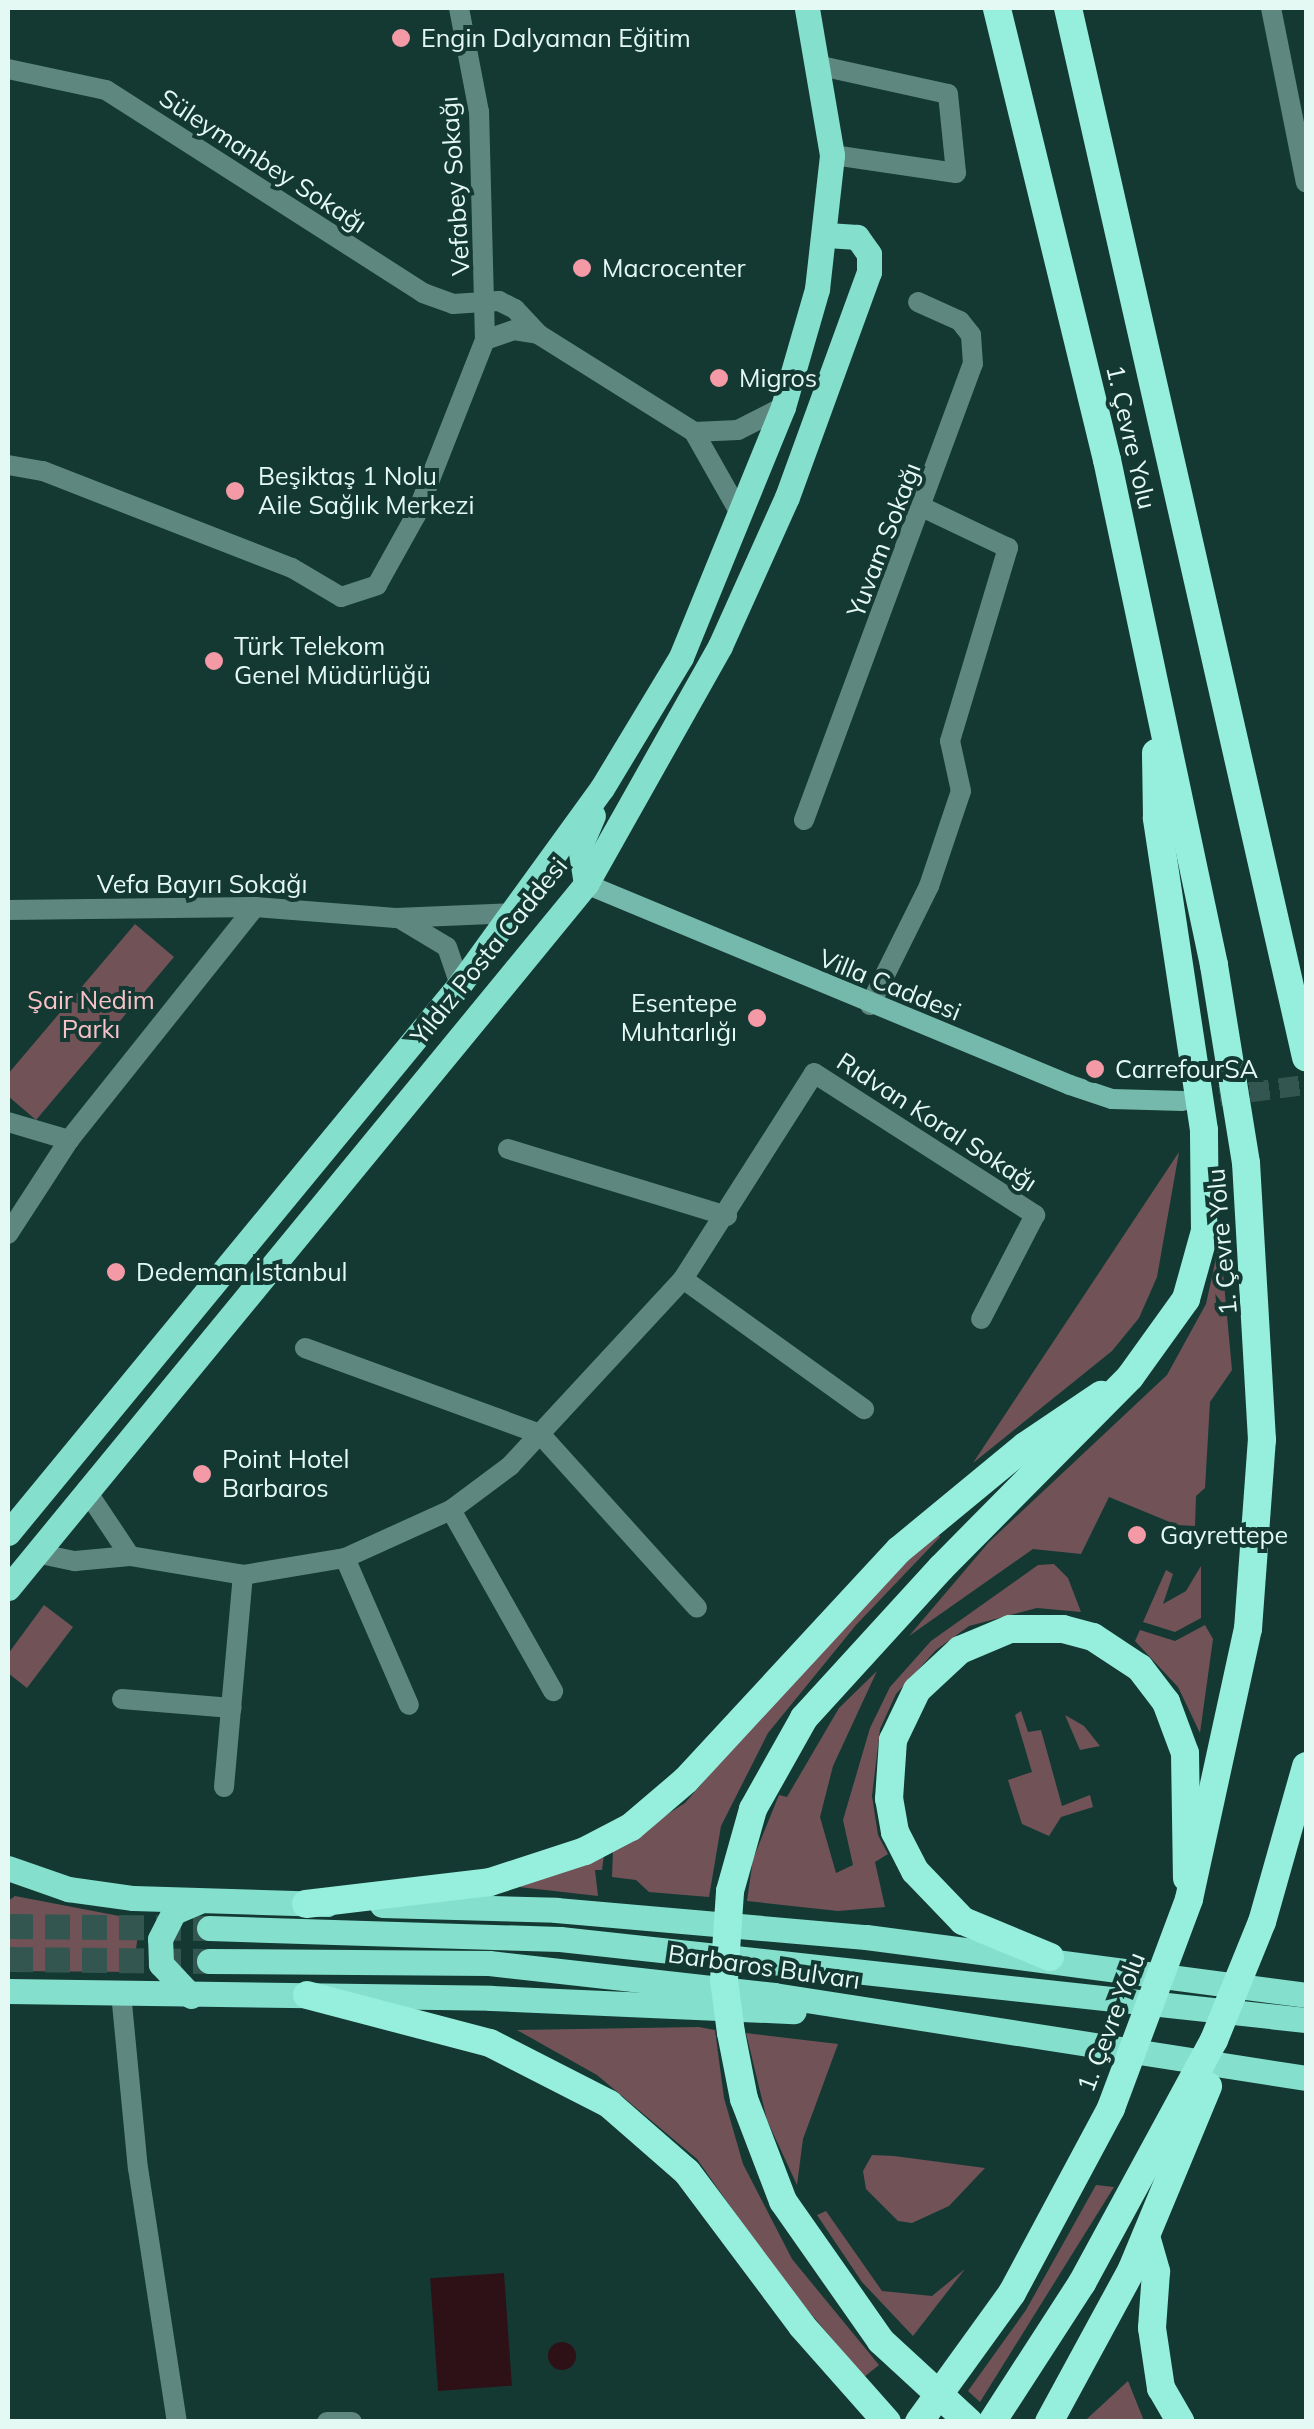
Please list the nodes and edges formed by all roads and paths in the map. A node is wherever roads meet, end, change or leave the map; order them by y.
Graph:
1 (460, 8) edge
2 (807, 8) edge
3 (982, 8) edge
4 (997, 8) edge
5 (1068, 8) edge
6 (1272, 8) edge
7 (821, 66) junction
8 (8, 70) edge
9 (1030, 144) junction
10 (832, 156) junction
11 (1306, 183) edge
12 (827, 235) junction
13 (918, 302) dead end
14 (487, 303) junction
15 (538, 334) junction
16 (485, 340) junction
17 (784, 407) junction
18 (694, 432) junction
19 (8, 465) edge
20 (924, 508) junction
21 (741, 516) junction
22 (1159, 711) junction
23 (602, 788) junction
24 (804, 820) dead end
25 (586, 884) junction
26 (255, 907) junction
27 (8, 910) edge
28 (513, 914) junction
29 (396, 918) junction
30 (1287, 965) junction
31 (460, 984) junction
32 (870, 1005) junction
33 (1306, 1005) edge
34 (1306, 1057) edge
35 (1183, 1101) tunnel mouth
36 (8, 1122) edge
37 (69, 1140) junction
38 (508, 1149) dead end
39 (727, 1216) junction
40 (8, 1234) edge
41 (683, 1280) junction
42 (982, 1319) dead end
43 (305, 1348) dead end
44 (1120, 1386) junction
45 (864, 1409) dead end
46 (540, 1434) junction
47 (60, 1468) junction
48 (86, 1490) junction
49 (452, 1510) junction
50 (8, 1533) edge
51 (36, 1553) junction
52 (130, 1556) junction
53 (346, 1558) junction
54 (243, 1575) junction
55 (8, 1588) edge
56 (698, 1608) dead end
57 (553, 1691) dead end
58 (122, 1699) dead end
59 (409, 1706) dead end
60 (232, 1708) junction
61 (1306, 1766) edge
62 (224, 1787) dead end
63 (8, 1868) edge
64 (1188, 1899) junction
65 (204, 1900) junction
66 (306, 1904) junction
67 (209, 1928) tunnel mouth
68 (790, 1932) junction
69 (1050, 1957) junction
70 (209, 1961) tunnel mouth
71 (1240, 1984) junction
72 (1054, 1988) junction
73 (8, 1991) edge
74 (121, 1992) junction
75 (306, 1994) junction
76 (1306, 1995) edge
77 (190, 1996) junction
78 (677, 1997) junction
79 (1306, 2020) edge
80 (1306, 2078) edge
81 (1146, 2236) junction
82 (178, 2422) edge
83 (327, 2422) edge
84 (352, 2422) edge
85 (887, 2422) edge
86 (919, 2422) edge
87 (969, 2422) edge
88 (992, 2422) edge
89 (1049, 2422) edge
90 (1181, 2422) edge

1 - 14 street, Vefabey Sokağı
2 - 7 main road, Yıldız Posta Caddesi
3 - 9 highway
4 - 9 highway, 1. Çevre Yolu
5 - 30 highway, 1. Çevre Yolu
6 - 11 street
7 - 10 main road, Yıldız Posta Caddesi
7 - 10 street
8 - 14 street, Süleymanbey Sokağı
9 - 22 highway, 1. Çevre Yolu
10 - 12 main road, Yıldız Posta Caddesi
12 - 17 main road, Yıldız Posta Caddesi
12 - 25 main road, Yıldız Posta Caddesi
13 - 20 street, Yuvam Sokağı
14 - 15 street, Süleymanbey Sokağı
14 - 16 street
15 - 16 street
15 - 18 street, Süleymanbey Sokağı
16 - 19 street
17 - 18 street
17 - 21 main road, Yıldız Posta Caddesi
18 - 21 street, Süleymanbey Sokağı
20 - 24 street, Yuvam Sokağı
20 - 32 street
21 - 23 main road, Yıldız Posta Caddesi
22 - 44 highway
22 - 64 highway, 1. Çevre Yolu
23 - 25 main road
23 - 28 main road, Yıldız Posta Caddesi
25 - 28 main road
25 - 32 main road, Villa Caddesi
25 - 48 main road, Yıldız Posta Caddesi
26 - 27 street, Vefa Bayırı Sokağı
26 - 29 street, Vefa Bayırı Sokağı
26 - 37 street
28 - 29 street, Vefa Bayırı Sokağı
28 - 31 main road, Yıldız Posta Caddesi
29 - 31 street
30 - 33 highway
30 - 34 highway, 1. Çevre Yolu
31 - 47 main road, Yıldız Posta Caddesi
32 - 35 main road, Villa Caddesi
36 - 37 street
37 - 40 street
38 - 39 street
39 - 41 street
39 - 42 street, Rıdvan Koral Sokağı
41 - 45 street
41 - 46 street
43 - 46 street
44 - 66 highway
44 - 87 highway
46 - 49 street
46 - 56 street
47 - 48 main road
47 - 50 main road, Yıldız Posta Caddesi
48 - 51 main road, Yıldız Posta Caddesi
48 - 52 street
49 - 53 street
49 - 57 street
51 - 52 street
51 - 55 main road, Yıldız Posta Caddesi
52 - 54 street
53 - 54 street
53 - 59 street
54 - 60 street
58 - 60 street
60 - 62 street
61 - 71 highway
63 - 65 main road
64 - 69 highway
64 - 86 highway, 1. Çevre Yolu
65 - 66 main road
65 - 77 main road
66 - 68 main road
67 - 72 main road, Barbaros Bulvarı
68 - 69 main road
68 - 72 main road
69 - 76 main road
70 - 78 main road, Barbaros Bulvarı
71 - 81 highway
71 - 88 highway
72 - 79 main road, Barbaros Bulvarı
73 - 74 main road
74 - 77 main road
74 - 82 street
75 - 77 main road
75 - 78 main road
75 - 85 highway
78 - 80 main road, Barbaros Bulvarı
81 - 89 highway
81 - 90 highway
83 - 84 street

